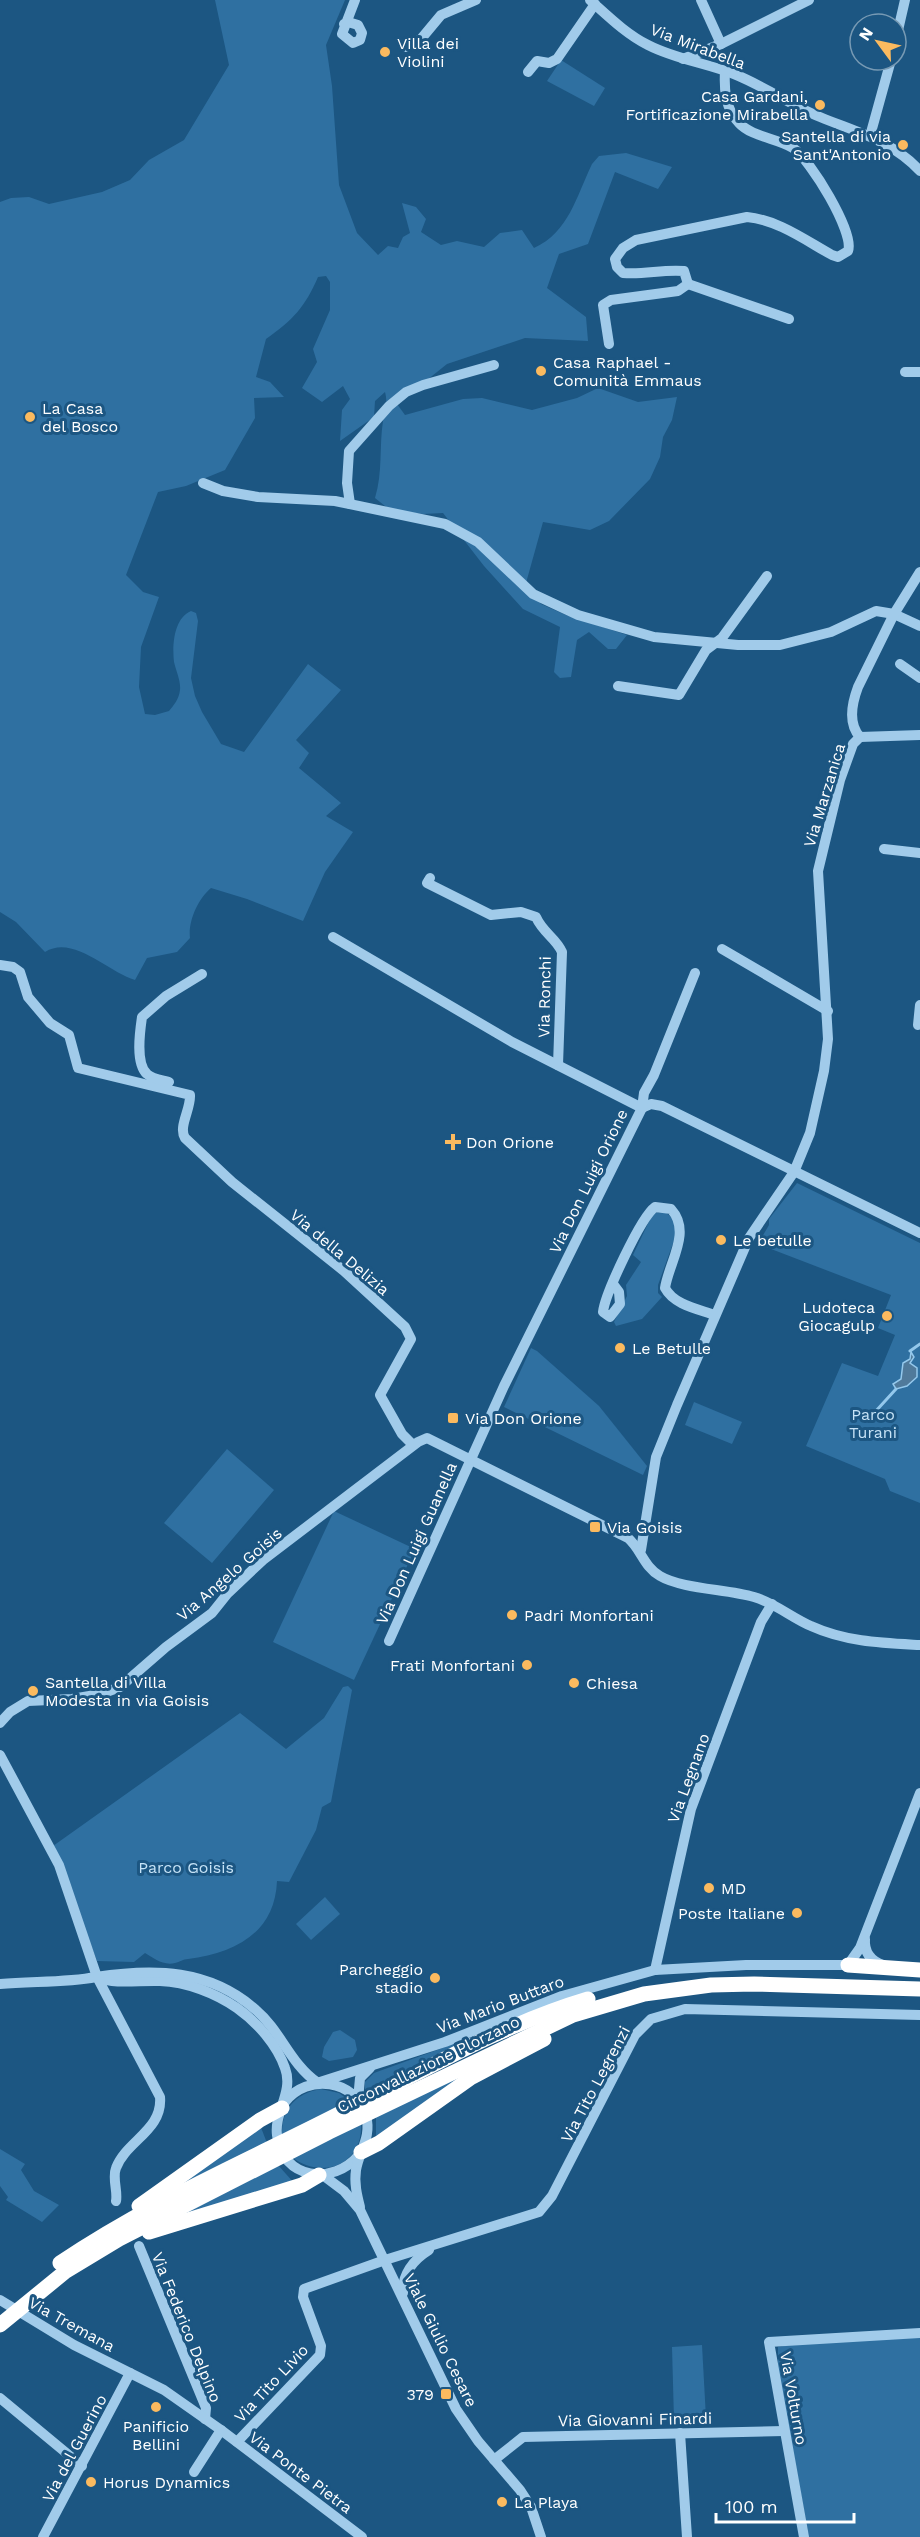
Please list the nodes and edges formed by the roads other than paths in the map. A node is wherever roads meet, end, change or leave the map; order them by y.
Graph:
1 (355, 0) edge
2 (476, 0) edge
3 (701, 0) edge
4 (809, 0) edge
5 (592, 2) edge
6 (344, 24) dead end
7 (721, 44) junction
8 (406, 46) dead end
9 (683, 59) junction
10 (725, 71) junction
11 (528, 72) dead end
12 (888, 72) edge
13 (870, 136) junction
14 (920, 171) edge
15 (688, 284) junction
16 (789, 319) dead end
17 (609, 344) dead end
18 (494, 365) dead end
19 (905, 372) dead end
20 (920, 372) edge
21 (203, 483) dead end
22 (350, 504) junction
23 (920, 572) edge
24 (767, 576) dead end
25 (894, 614) junction
26 (920, 626) edge
27 (716, 642) junction
28 (900, 664) dead end
29 (920, 678) edge
30 (618, 686) dead end
31 (920, 735) edge
32 (861, 737) junction
33 (884, 849) dead end
34 (920, 853) edge
35 (430, 878) dead end
36 (333, 936) dead end
37 (722, 949) dead end
38 (0, 965) edge
39 (202, 974) dead end
40 (695, 974) dead end
41 (920, 1005) edge
42 (828, 1011) junction
43 (918, 1025) dead end
44 (558, 1065) junction
45 (654, 1075) junction
46 (190, 1095) junction
47 (662, 1106) junction
48 (642, 1108) junction
49 (794, 1172) junction
50 (920, 1233) edge
51 (613, 1284) dead end
52 (715, 1315) junction
53 (413, 1445) junction
54 (471, 1458) junction
55 (641, 1550) junction
56 (772, 1604) junction
57 (389, 1641) dead end
58 (920, 1645) edge
59 (0, 1723) edge
60 (0, 1755) edge
61 (920, 1792) edge
62 (917, 1809) edge
63 (865, 1930) junction
64 (848, 1965) junction
65 (903, 1969) junction
66 (655, 1970) junction
67 (920, 1970) edge
68 (97, 1977) junction
69 (920, 1981) edge
70 (0, 1984) edge
71 (804, 1986) junction
72 (920, 1989) edge
73 (920, 2015) edge
74 (378, 2063) junction
75 (319, 2082) junction
76 (358, 2100) junction
77 (282, 2106) junction
78 (362, 2149) junction
79 (322, 2175) junction
80 (116, 2201) dead end
81 (360, 2210) junction
82 (437, 2245) junction
83 (138, 2246) dead end
84 (93, 2248) junction
85 (385, 2260) junction
86 (403, 2296) junction
87 (13, 2301) edge
88 (2, 2316) edge
89 (920, 2333) edge
90 (130, 2373) junction
91 (0, 2398) edge
92 (205, 2419) junction
93 (221, 2430) junction
94 (784, 2431) junction
95 (680, 2433) junction
96 (237, 2442) junction
97 (494, 2460) junction
98 (82, 2466) junction
99 (194, 2472) dead end
100 (44, 2537) edge
101 (362, 2537) edge
102 (541, 2537) edge
103 (687, 2537) edge
104 (804, 2537) edge

1 - 6 street
2 - 8 street
3 - 7 street
4 - 7 street
5 - 9 street, Via Mirabella
5 - 11 street
7 - 9 street
9 - 10 street, Via Mirabella
10 - 13 street, Via Mirabella
10 - 15 street
12 - 13 street
13 - 14 street
15 - 16 street
15 - 17 street
18 - 22 street
19 - 20 street
21 - 22 street
22 - 27 street
23 - 25 street, Via Marzanica
24 - 27 street
25 - 26 street
25 - 27 street
25 - 32 street, Via Marzanica
27 - 30 street
28 - 29 street
31 - 32 street
32 - 42 street, Via Marzanica
33 - 34 street
35 - 44 street, Via Ronchi
36 - 44 street, Via Ronchi
37 - 42 street
38 - 46 street
39 - 46 street
40 - 45 street, Via Don Luigi Orione
41 - 43 street
42 - 49 street, Via Marzanica
44 - 48 street, Via Ronchi
45 - 47 street
45 - 48 street, Via Don Luigi Orione
46 - 53 street, Via della Delizia
47 - 48 street
47 - 49 street
48 - 54 street, Via Don Luigi Orione
49 - 50 street
49 - 52 street, Via Marzanica
51 - 52 street
52 - 55 street, Via Marzanica
53 - 54 street
53 - 59 street, Via Angelo Goisis
54 - 55 street
54 - 57 street, Via Don Luigi Guanella
55 - 56 street
56 - 58 street
56 - 66 street, Via Legnano
60 - 68 street
61 - 62 street
62 - 63 street
63 - 64 street
63 - 65 street
64 - 65 highway
64 - 66 street, Via Mario Buttaro
65 - 67 highway
66 - 74 street, Via Mario Buttaro
68 - 70 street, Viale Giulio Cesare
68 - 75 street, Viale Giulio Cesare
68 - 77 street, Viale Giulio Cesare
68 - 80 street
69 - 84 highway, Circonvallazione Plorzano
71 - 72 highway, Circonvallazione Plorzano
71 - 78 highway
71 - 84 highway, Circonvallazione Plorzano
73 - 82 street, Via Tito Legrenzi
74 - 75 street, Via Mario Buttaro
74 - 76 street, Via Mario Buttaro
75 - 76 street, Viale Giulio Cesare
75 - 77 street
76 - 78 street, Viale Giulio Cesare
77 - 79 street, Viale Giulio Cesare
77 - 84 highway
78 - 79 street
78 - 81 street, Viale Giulio Cesare
79 - 81 street, Viale Giulio Cesare
79 - 84 highway
81 - 85 street, Viale Giulio Cesare
82 - 85 street, Via Tito Legrenzi
82 - 86 street, Via Tito Legrenzi
83 - 92 street, Via Federico Delpino
84 - 87 highway, Circonvallazione Plorzano
85 - 86 street, Viale Giulio Cesare
85 - 96 street, Via Tito Livio
86 - 97 street, Viale Giulio Cesare
87 - 88 highway, Circonvallazione Plorzano
87 - 90 street, Via Tremana
89 - 94 street, Via Volturno
90 - 92 street, Via Ponte Pietra
90 - 98 street, Via del Guerino
91 - 98 street
92 - 93 street, Via Ponte Pietra
93 - 96 street, Via Ponte Pietra
93 - 99 street
94 - 95 street, Via Giovanni Finardi
94 - 104 street, Via Volturno
95 - 97 street, Via Giovanni Finardi
95 - 103 street
96 - 101 street, Via Ponte Pietra
97 - 102 street, Viale Giulio Cesare
98 - 100 street, Via del Guerino

